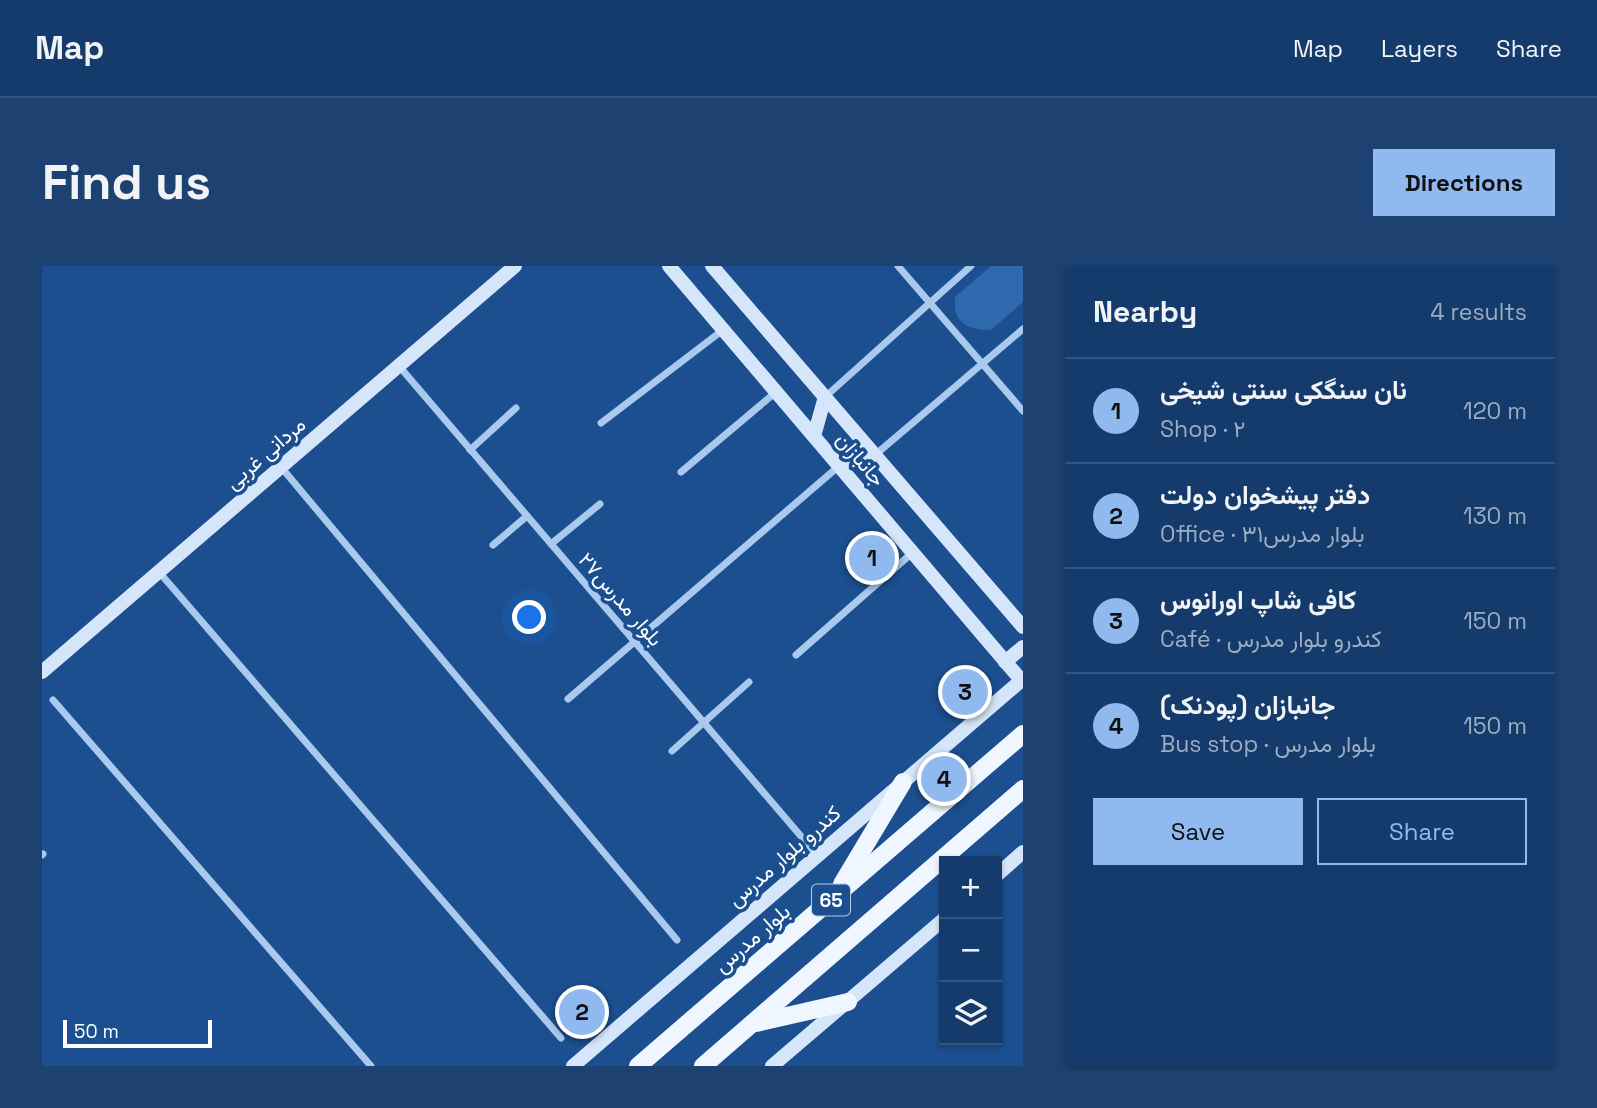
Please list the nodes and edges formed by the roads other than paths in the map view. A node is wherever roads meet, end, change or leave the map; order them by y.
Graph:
1 (515, 266) edge
2 (669, 266) edge
3 (712, 266) edge
4 (898, 266) edge
5 (971, 266) edge
6 (929, 302) junction
7 (1023, 329) edge
8 (723, 330) junction
9 (984, 365) junction
10 (398, 366) junction
11 (776, 392) junction
12 (825, 397) junction
13 (516, 408) dead end
14 (1023, 411) edge
15 (601, 423) dead end
16 (814, 436) junction
17 (470, 450) junction
18 (874, 455) junction
19 (839, 466) junction
20 (281, 467) junction
21 (681, 471) dead end
22 (600, 504) dead end
23 (527, 516) junction
24 (551, 544) junction
25 (493, 545) dead end
26 (912, 553) junction
27 (159, 572) junction
28 (1023, 627) edge
29 (636, 643) junction
30 (1023, 648) edge
31 (796, 655) dead end
32 (1005, 662) junction
33 (42, 672) edge
34 (1022, 680) edge
35 (749, 682) dead end
36 (568, 699) dead end
37 (53, 700) dead end
38 (704, 722) junction
39 (1023, 734) edge
40 (672, 751) dead end
41 (903, 782) junction
42 (1023, 789) edge
43 (1023, 852) edge
44 (817, 855) junction
45 (1002, 870) edge
46 (834, 897) junction
47 (939, 923) edge
48 (677, 940) dead end
49 (848, 1002) junction
50 (752, 1024) junction
51 (561, 1038) dead end
52 (371, 1066) edge
53 (573, 1066) edge
54 (638, 1066) edge
55 (703, 1066) edge
56 (772, 1066) edge

1 - 10 street, مردانی غربی
2 - 8 street, جانبازان
3 - 12 street, جانبازان
4 - 6 street
5 - 6 street
6 - 9 street
6 - 12 street
7 - 9 street
8 - 11 street, جانبازان
8 - 15 street
9 - 14 street
9 - 18 street
10 - 17 street, بلوار مدرس۲۷
10 - 20 street, مردانی غربی
11 - 16 street, جانبازان
11 - 21 street
12 - 16 street
12 - 18 street, جانبازان
13 - 17 street
16 - 19 street, جانبازان
17 - 23 street, بلوار مدرس۲۷
18 - 19 street
18 - 28 street, جانبازان
19 - 26 street, جانبازان
19 - 29 street
20 - 27 street, مردانی غربی
20 - 48 street
22 - 24 street
23 - 24 street, بلوار مدرس۲۷
23 - 25 street
24 - 29 street, بلوار مدرس۲۷
26 - 31 street
26 - 32 street, جانبازان
27 - 33 street, مردانی غربی
27 - 51 street
29 - 36 street
29 - 38 street, بلوار مدرس۲۷
30 - 32 street
32 - 34 street, جانبازان
34 - 41 street, کندرو بلوار مدرس
35 - 38 street
37 - 52 street
38 - 40 street
38 - 44 street, بلوار مدرس۲۷
39 - 46 main road, بلوار مدرس / 65
41 - 44 street, کندرو بلوار مدرس
41 - 46 main road
42 - 50 main road, 65
43 - 45 street
44 - 53 street, کندرو بلوار مدرس
46 - 54 main road, بلوار مدرس / 65
47 - 49 street
49 - 50 main road
49 - 56 street
50 - 55 main road, 65

